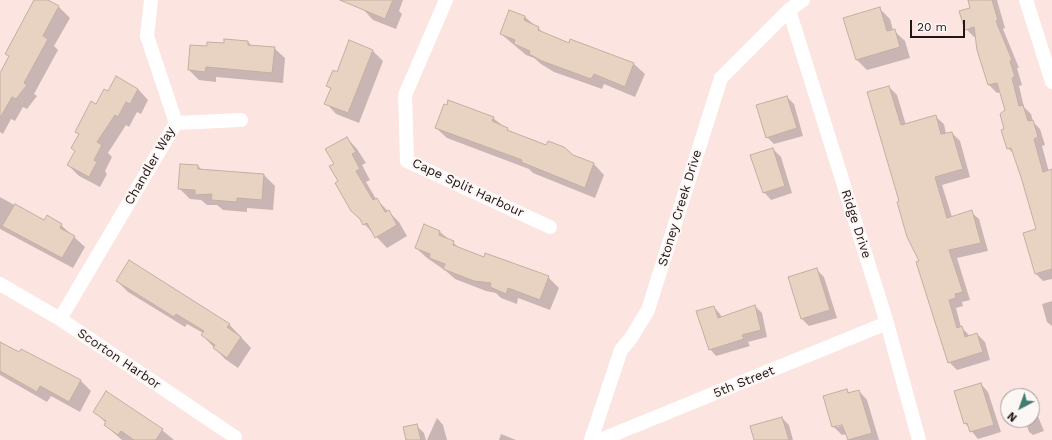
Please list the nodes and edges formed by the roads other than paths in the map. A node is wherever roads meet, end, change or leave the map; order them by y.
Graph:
1 (151, 0) edge
2 (446, 0) edge
3 (803, 0) edge
4 (1026, 0) edge
5 (789, 10) junction
6 (1052, 82) edge
7 (240, 120) dead end
8 (176, 123) junction
9 (550, 227) dead end
10 (0, 284) edge
11 (60, 319) junction
12 (888, 323) junction
13 (235, 437) dead end
14 (591, 440) edge
15 (600, 440) edge
16 (919, 440) edge

1 - 8 street, Chandler Way
2 - 9 street, Cape Split Harbour
3 - 5 street, Stoney Creek Drive
4 - 6 street
5 - 12 street, Ridge Drive
5 - 14 street, Stoney Creek Drive
7 - 8 street
8 - 11 street, Chandler Way
10 - 11 street, Scorton Harbor
11 - 13 street, Scorton Harbor
12 - 15 street, 5th Street
12 - 16 street, Ridge Drive

